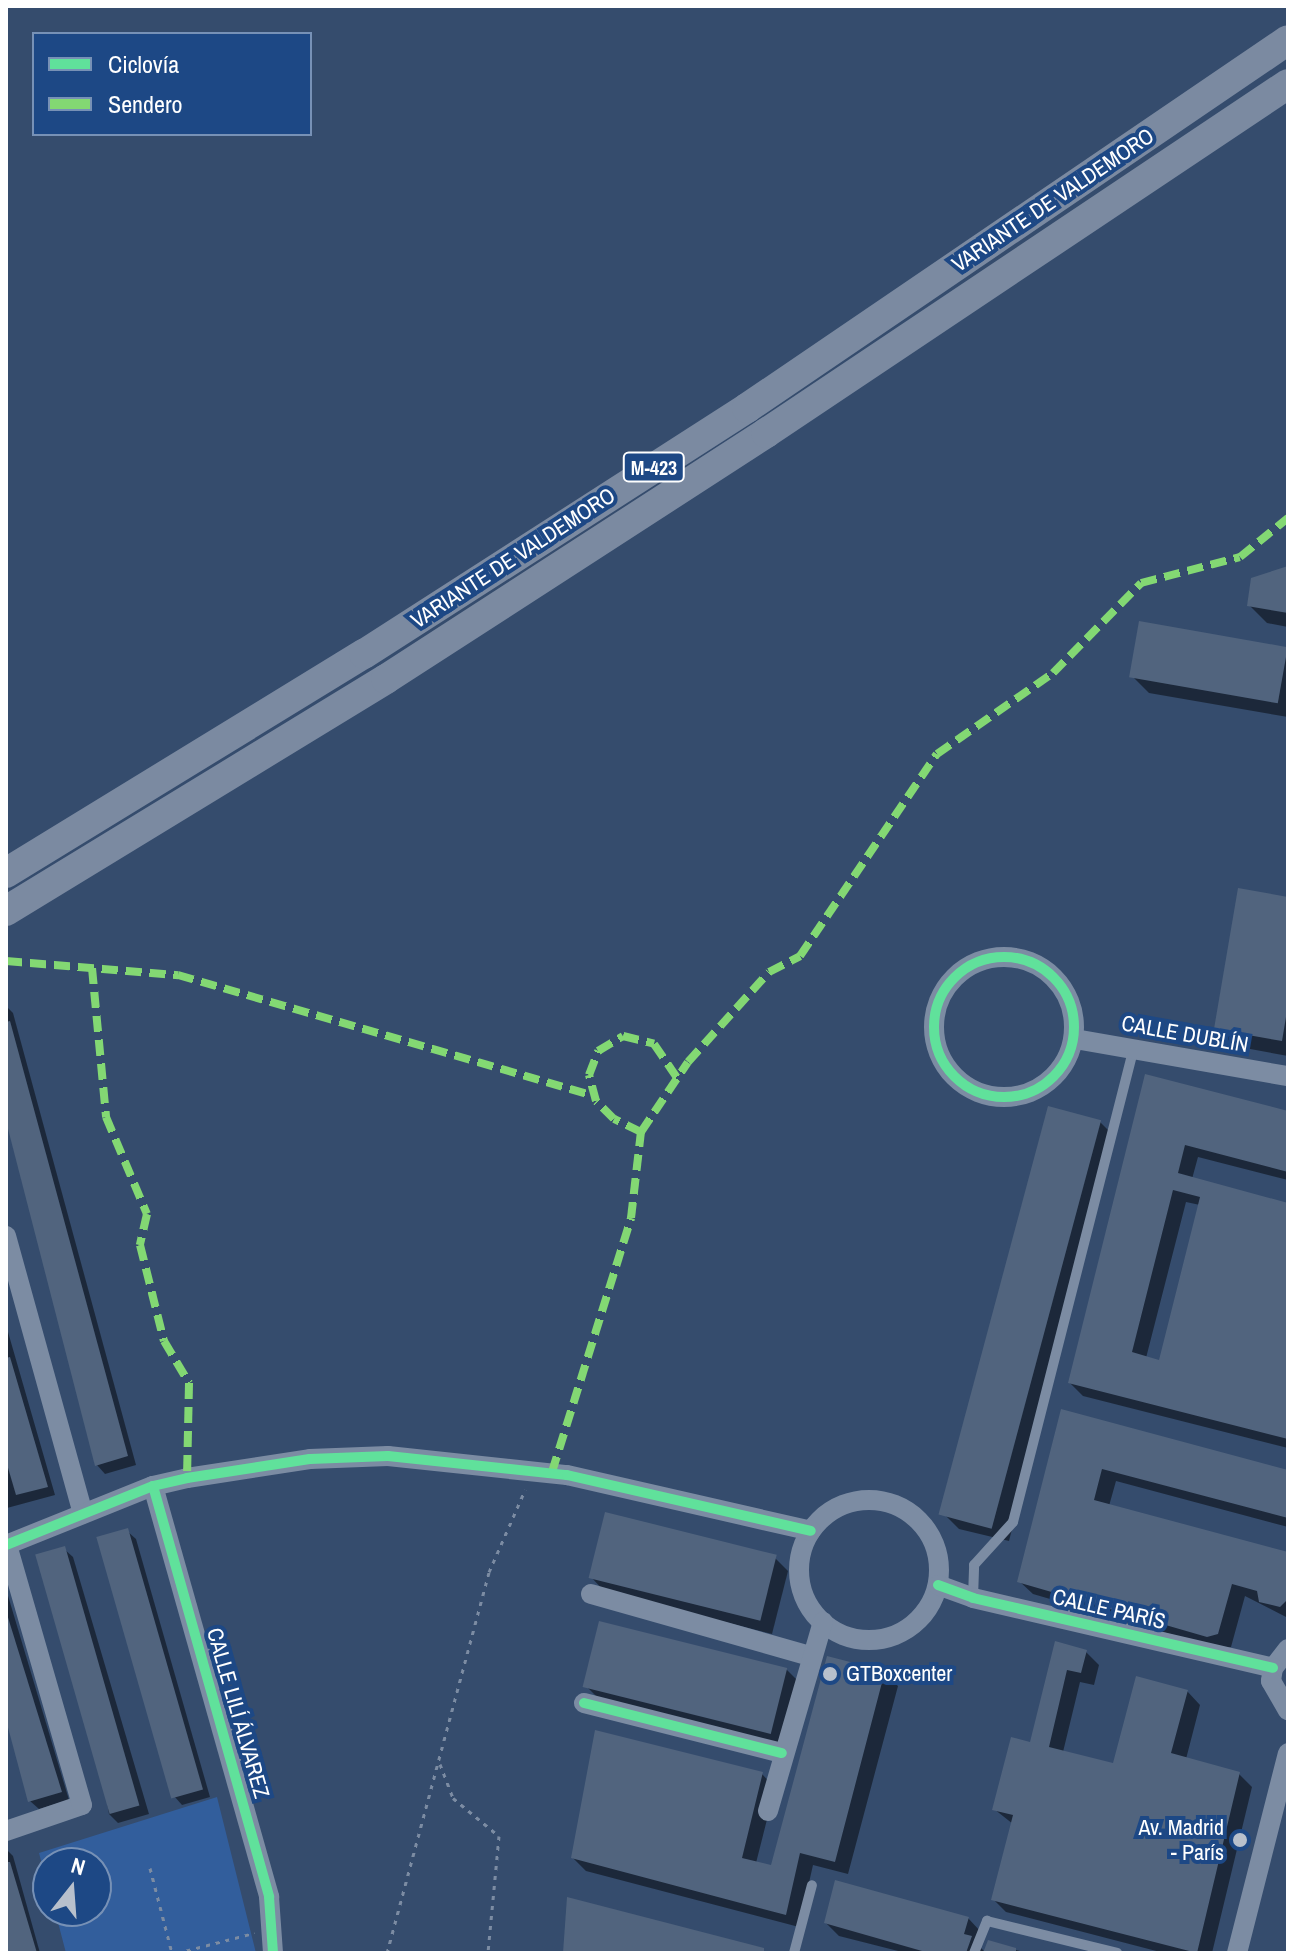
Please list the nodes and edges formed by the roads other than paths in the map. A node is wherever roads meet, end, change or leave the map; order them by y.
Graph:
1 (1288, 40) edge
2 (1288, 84) edge
3 (6, 873) edge
4 (6, 911) edge
5 (1075, 1039) junction
6 (1133, 1050) junction
7 (1288, 1076) edge
8 (6, 1236) edge
9 (153, 1486) junction
10 (83, 1513) junction
11 (811, 1531) junction
12 (6, 1545) edge
13 (938, 1585) junction
14 (591, 1594) dead end
15 (973, 1598) junction
16 (823, 1622) junction
17 (1288, 1649) edge
18 (810, 1656) junction
19 (1273, 1668) junction
20 (584, 1703) dead end
21 (1288, 1711) edge
22 (782, 1753) junction
23 (1288, 1753) edge
24 (768, 1811) dead end
25 (6, 1831) edge
26 (812, 1885) dead end
27 (273, 1953) edge
28 (794, 1953) edge
29 (974, 1953) edge
30 (1117, 1953) edge
31 (1237, 1953) edge

1 - 3 main road, VARIANTE DE VALDEMORO / M-423
2 - 4 main road, VARIANTE DE VALDEMORO / M-423
5 - 5 street
5 - 6 street, CALLE DUBLÍN
6 - 7 street, CALLE DUBLÍN
6 - 15 lane
8 - 10 street
9 - 10 street
9 - 11 street
9 - 27 street, CALLE LILÍ ÁLVAREZ
10 - 12 street
11 - 13 street
11 - 16 street
12 - 25 street
13 - 15 street, CALLE PARÍS
13 - 16 street
14 - 18 street
15 - 19 street, CALLE PARÍS
16 - 18 street
17 - 19 street
18 - 22 street
19 - 21 street
20 - 22 street
22 - 24 street
23 - 31 street
26 - 28 lane
29 - 30 lane

